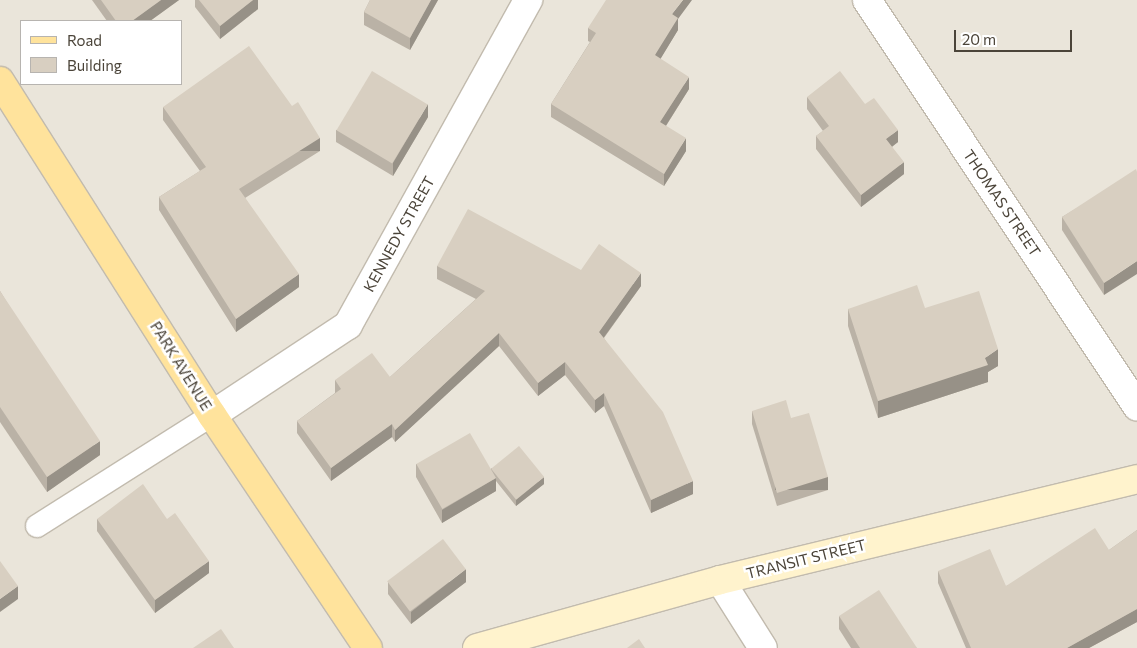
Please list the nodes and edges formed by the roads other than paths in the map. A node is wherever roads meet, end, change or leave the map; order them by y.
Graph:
1 (528, 0) edge
2 (867, 0) edge
3 (0, 81) edge
4 (1137, 406) edge
5 (212, 415) junction
6 (1137, 479) edge
7 (37, 526) dead end
8 (720, 580) junction
9 (368, 648) edge
10 (476, 648) edge
11 (763, 648) edge

1 - 5 street, KENNEDY STREET
2 - 4 street, THOMAS STREET
3 - 5 main road, PARK AVENUE
5 - 7 lane
5 - 9 main road, PARK AVENUE
6 - 8 street, TRANSIT STREET
8 - 10 street, TRANSIT STREET
8 - 11 street

